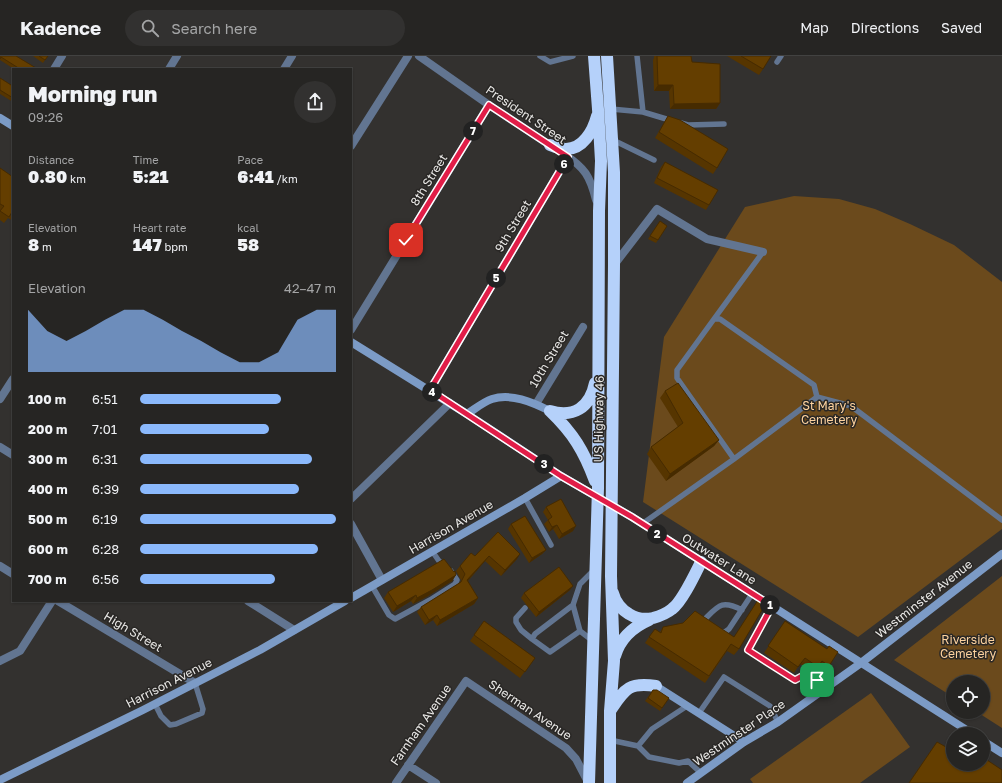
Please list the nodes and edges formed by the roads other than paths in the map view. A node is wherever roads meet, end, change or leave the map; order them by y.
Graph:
1 (62, 56) edge
2 (177, 56) edge
3 (292, 56) edge
4 (408, 56) edge
5 (419, 56) edge
6 (540, 56) edge
7 (573, 56) edge
8 (594, 56) edge
9 (607, 56) edge
10 (637, 56) edge
11 (781, 56) edge
12 (777, 62) dead end
13 (55, 68) edge
14 (170, 68) edge
15 (285, 68) edge
16 (489, 105) junction
17 (598, 109) junction
18 (611, 109) junction
19 (643, 112) junction
20 (0, 118) edge
21 (724, 124) dead end
22 (12, 125) edge
23 (612, 140) junction
24 (352, 144) edge
25 (550, 145) junction
26 (568, 157) junction
27 (654, 160) dead end
28 (599, 211) junction
29 (763, 252) joint
30 (614, 265) junction
31 (714, 319) junction
32 (583, 327) dead end
33 (352, 328) edge
34 (352, 345) edge
35 (598, 364) junction
36 (12, 381) edge
37 (430, 390) junction
38 (817, 397) junction
39 (0, 399) edge
40 (450, 404) junction
41 (536, 404) junction
42 (550, 411) junction
43 (467, 414) junction
44 (0, 447) edge
45 (12, 454) edge
46 (734, 459) junction
47 (561, 476) junction
48 (592, 490) junction
49 (352, 498) edge
50 (525, 498) junction
51 (1002, 520) edge
52 (642, 524) junction
53 (352, 526) edge
54 (551, 545) dead end
55 (432, 551) junction
56 (1002, 554) edge
57 (701, 562) junction
58 (0, 566) edge
59 (596, 568) junction
60 (12, 573) edge
61 (611, 576) junction
62 (382, 580) junction
63 (372, 586) junction
64 (752, 594) junction
65 (352, 597) edge
66 (51, 602) edge
67 (60, 602) edge
68 (250, 602) edge
69 (343, 602) edge
70 (574, 605) junction
71 (772, 606) junction
72 (525, 608) dead end
73 (742, 610) junction
74 (654, 618) junction
75 (294, 630) junction
76 (580, 631) junction
77 (532, 639) junction
78 (594, 642) junction
79 (0, 661) edge
80 (614, 661) junction
81 (861, 663) junction
82 (466, 681) joint
83 (195, 683) junction
84 (656, 686) joint
85 (830, 686) junction
86 (155, 704) junction
87 (688, 706) junction
88 (610, 712) junction
89 (700, 713) junction
90 (778, 722) junction
91 (962, 727) edge
92 (610, 740) junction
93 (744, 742) junction
94 (990, 745) edge
95 (638, 746) junction
96 (1002, 753) edge
97 (408, 765) junction
98 (701, 773) junction
99 (0, 780) edge
100 (612, 781) edge
101 (688, 782) edge
102 (396, 783) edge
103 (436, 783) edge
104 (589, 783) edge

1 - 13 street
2 - 14 street
3 - 15 street
4 - 24 street
5 - 16 street, President Street
6 - 7 lane
8 - 17 highway, US Highway 46
9 - 18 highway, US Highway 46
10 - 19 lane
11 - 12 lane
16 - 25 street, President Street
16 - 33 street, 8th Street
17 - 25 highway
17 - 28 highway, US Highway 46
18 - 19 lane
18 - 23 highway, US Highway 46
19 - 21 lane
20 - 22 street
23 - 27 lane
23 - 30 highway, US Highway 46
25 - 26 street, President Street
26 - 28 street, President Street
26 - 37 street, 9th Street
28 - 35 highway, US Highway 46
29 - 30 street
29 - 31 lane
30 - 61 highway, US Highway 46
31 - 38 lane
31 - 46 lane
32 - 41 street, 10th Street
34 - 37 street, Outwater Lane
35 - 42 highway
35 - 48 highway, US Highway 46
36 - 39 street
37 - 40 street, Outwater Lane
38 - 46 lane
38 - 51 lane
40 - 43 street, Outwater Lane
40 - 49 street
41 - 42 street, 10th Street
41 - 43 street, 10th Street
42 - 48 highway
43 - 47 street, Outwater Lane
44 - 45 street
46 - 52 lane
47 - 48 street, Outwater Lane
47 - 50 street, Harrison Avenue
48 - 52 street, Outwater Lane
48 - 59 highway, US Highway 46
50 - 54 lane
50 - 55 street, Harrison Avenue
52 - 57 street, Outwater Lane
53 - 62 street
55 - 62 street, Harrison Avenue
55 - 63 lane
56 - 81 street, Westminster Avenue
57 - 64 street, Outwater Lane
57 - 74 highway
58 - 60 street
59 - 70 lane
59 - 78 highway, US Highway 46
61 - 74 highway
61 - 80 highway, US Highway 46
62 - 63 street, Harrison Avenue
63 - 65 street, Harrison Avenue
64 - 71 street, Outwater Lane
64 - 73 lane
66 - 79 street
67 - 83 street, High Street
68 - 75 street
69 - 75 street, Harrison Avenue
70 - 76 lane
70 - 77 lane
71 - 81 street, Outwater Lane
71 - 85 lane
72 - 77 lane
73 - 73 lane
74 - 80 highway
75 - 83 street, Harrison Avenue
76 - 77 lane
76 - 78 lane
78 - 104 highway, US Highway 46
80 - 88 highway, US Highway 46
81 - 85 street, Westminster Place
81 - 91 street, Outwater Lane
82 - 97 street, Farnham Avenue
82 - 104 street, Sherman Avenue
83 - 86 street, Harrison Avenue
83 - 86 lane
84 - 87 street
84 - 88 highway
85 - 90 street, Westminster Place
86 - 99 street, Harrison Avenue
87 - 89 street
87 - 95 lane
88 - 92 highway, US Highway 46
89 - 90 lane
89 - 93 street
90 - 93 street, Westminster Place
92 - 95 lane
92 - 100 highway, US Highway 46
93 - 98 street, Westminster Place
94 - 96 street
95 - 98 lane
97 - 102 street, Farnham Avenue
97 - 103 street
98 - 101 street, Westminster Place

